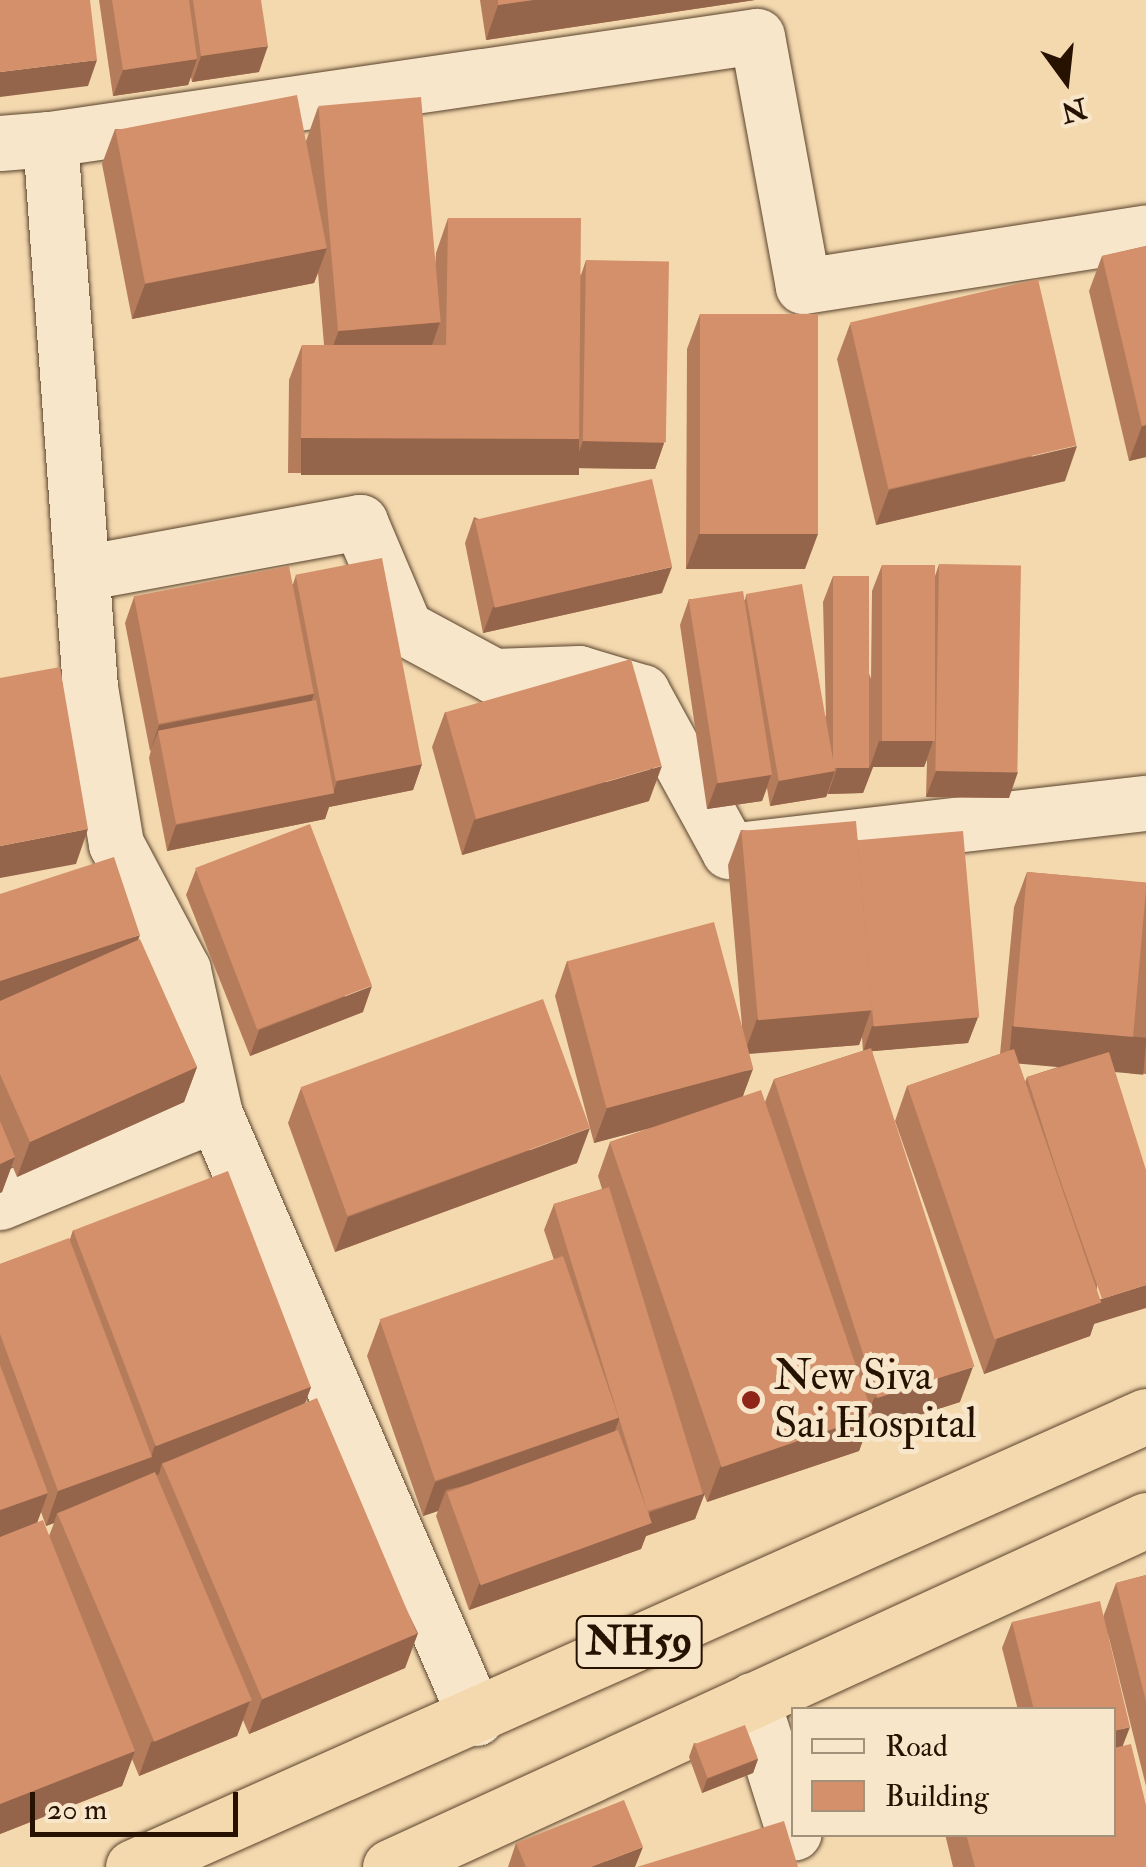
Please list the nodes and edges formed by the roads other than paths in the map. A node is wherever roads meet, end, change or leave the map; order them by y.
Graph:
1 (25, 141) edge
2 (1146, 232) edge
3 (82, 573) junction
4 (1146, 803) edge
5 (215, 1114) junction
6 (0, 1202) edge
7 (1146, 1416) edge
8 (1146, 1520) edge
9 (752, 1700) junction
10 (476, 1718) junction
11 (791, 1824) edge
12 (795, 1837) edge
13 (404, 1864) edge
14 (133, 1867) edge
15 (804, 1867) edge

1 - 2 street
1 - 3 street
3 - 4 street
3 - 5 street
5 - 6 street
5 - 10 street
7 - 10 highway, NH59
8 - 9 highway
9 - 11 street
9 - 13 highway
10 - 14 highway, NH59
12 - 15 street

